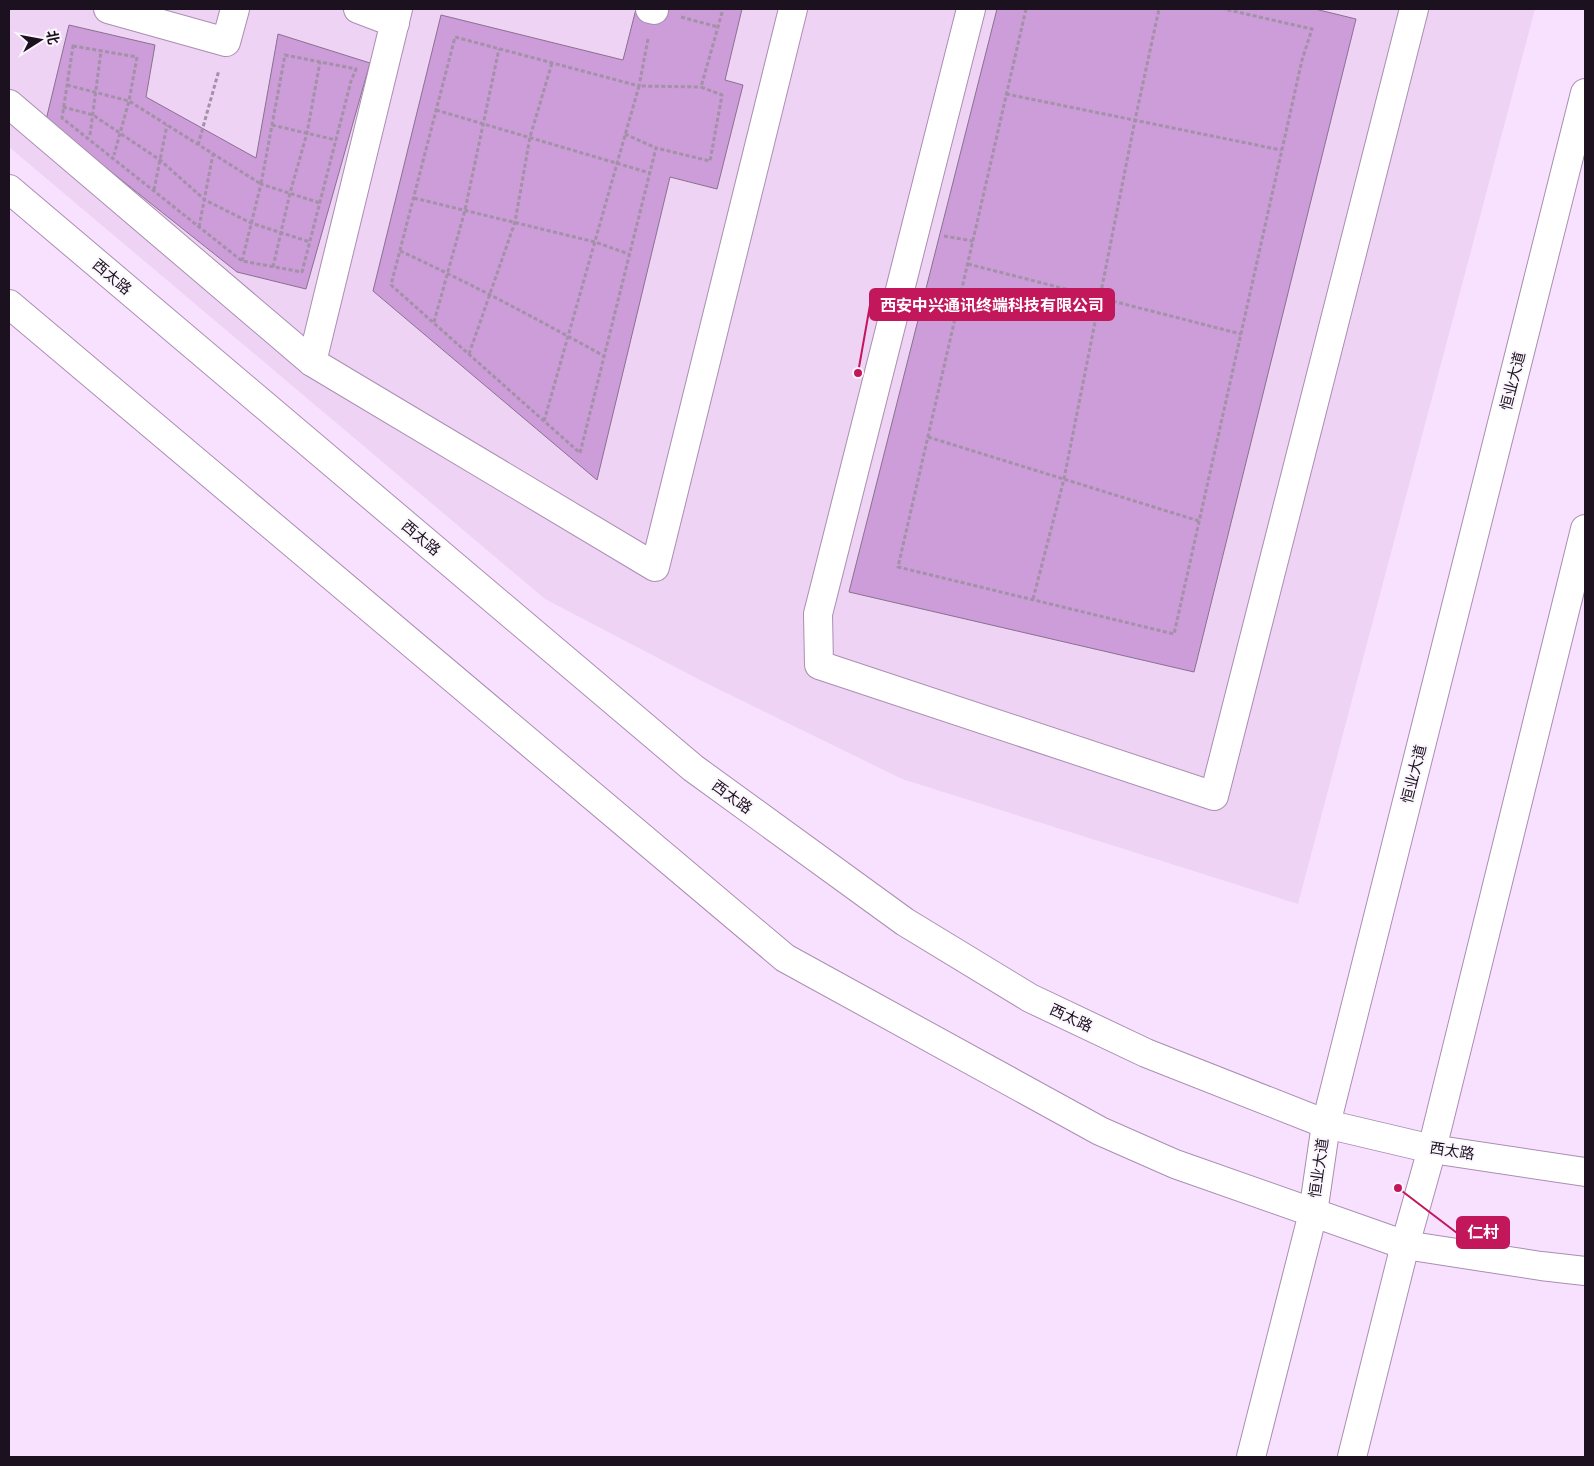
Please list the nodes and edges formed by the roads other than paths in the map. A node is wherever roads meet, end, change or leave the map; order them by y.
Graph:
1 (108, 9) edge
2 (235, 9) edge
3 (358, 9) edge
4 (793, 9) edge
5 (971, 9) edge
6 (1414, 9) edge
7 (397, 16) edge
8 (1585, 93) edge
9 (9, 104) edge
10 (9, 189) edge
11 (9, 304) edge
12 (312, 362) junction
13 (1585, 529) edge
14 (1326, 1124) junction
15 (1432, 1149) junction
16 (1585, 1172) edge
17 (1313, 1213) junction
18 (1405, 1245) junction
19 (1585, 1271) edge
20 (1251, 1457) edge
21 (1352, 1457) edge

1 - 2 street
3 - 7 street
4 - 12 street
5 - 6 street
7 - 12 street
8 - 14 street, 恒业大道
9 - 12 street
10 - 14 street, 西太路
11 - 17 street
13 - 15 street
14 - 15 street, 西太路
14 - 17 street, 恒业大道
15 - 16 street, 西太路
15 - 18 street
17 - 18 street
17 - 20 street, 恒业大道
18 - 19 street
18 - 21 street

